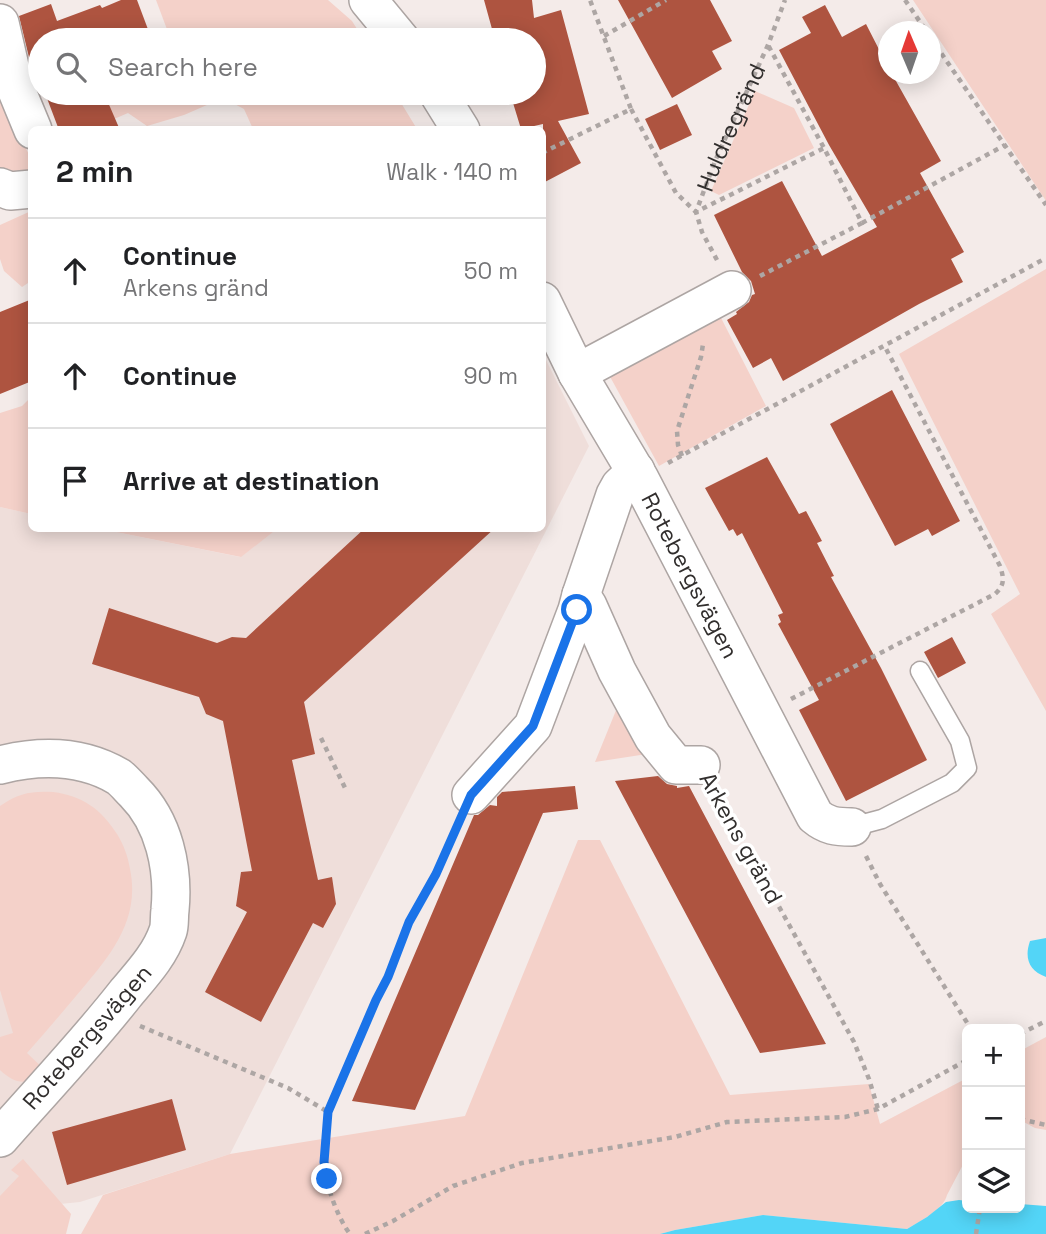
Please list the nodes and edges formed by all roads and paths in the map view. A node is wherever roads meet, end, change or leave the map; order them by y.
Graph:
1 (369, 0) edge
2 (590, 0) edge
3 (666, 0) edge
4 (785, 0) edge
5 (905, 0) edge
6 (919, 21) edge
7 (391, 28) edge
8 (1, 29) edge
9 (604, 36) junction
10 (768, 46) junction
11 (941, 53) edge
12 (445, 105) edge
13 (631, 109) junction
14 (31, 126) edge
15 (459, 126) edge
16 (1005, 145) junction
17 (824, 148) junction
18 (546, 151) edge
19 (1046, 205) edge
20 (695, 212) junction
21 (863, 223) junction
22 (1046, 258) edge
23 (732, 290) junction
24 (546, 309) edge
25 (697, 309) junction
26 (884, 345) junction
27 (577, 373) junction
28 (682, 456) junction
29 (638, 475) junction
30 (581, 595) junction
31 (920, 671) dead end
32 (763, 713) junction
33 (321, 738) dead end
34 (0, 765) edge
35 (701, 765) joint
36 (346, 790) dead end
37 (471, 795) joint
38 (852, 827) junction
39 (110, 1013) junction
40 (1046, 1021) edge
41 (968, 1024) edge
42 (1025, 1032) edge
43 (962, 1063) edge
44 (878, 1109) junction
45 (328, 1112) junction
46 (1025, 1120) edge
47 (1046, 1125) edge
48 (0, 1138) edge
49 (979, 1213) edge
50 (350, 1234) edge
51 (365, 1234) edge
52 (976, 1234) edge

1 - 7 street
2 - 9 path, Huldregränd
3 - 9 path
4 - 10 path, Huldregränd
5 - 6 path
8 - 14 street
9 - 13 path, Huldregränd
10 - 17 path, Huldregränd
10 - 20 path, Huldregränd
11 - 16 path
12 - 15 street
13 - 18 path
13 - 20 path, Huldregränd
16 - 19 path
16 - 21 path
17 - 20 path, Huldregränd
17 - 21 path, Huldregränd
20 - 23 path, Huldregränd
21 - 23 path
22 - 26 path
23 - 25 street
24 - 27 street, Rotebergsvägen
25 - 27 street
25 - 28 path
26 - 28 path
26 - 32 path
27 - 29 street, Rotebergsvägen
28 - 29 path
29 - 30 street
29 - 32 street, Rotebergsvägen
30 - 35 street, Arkens gränd
30 - 37 street
31 - 38 lane
32 - 38 street, Rotebergsvägen
33 - 36 path
34 - 39 street, Rotebergsvägen
35 - 44 path, Arkens gränd
37 - 45 path
38 - 41 path
39 - 45 path
39 - 48 street, Rotebergsvägen
40 - 42 path
43 - 44 path
44 - 51 path
45 - 50 path
46 - 47 path
49 - 52 path

